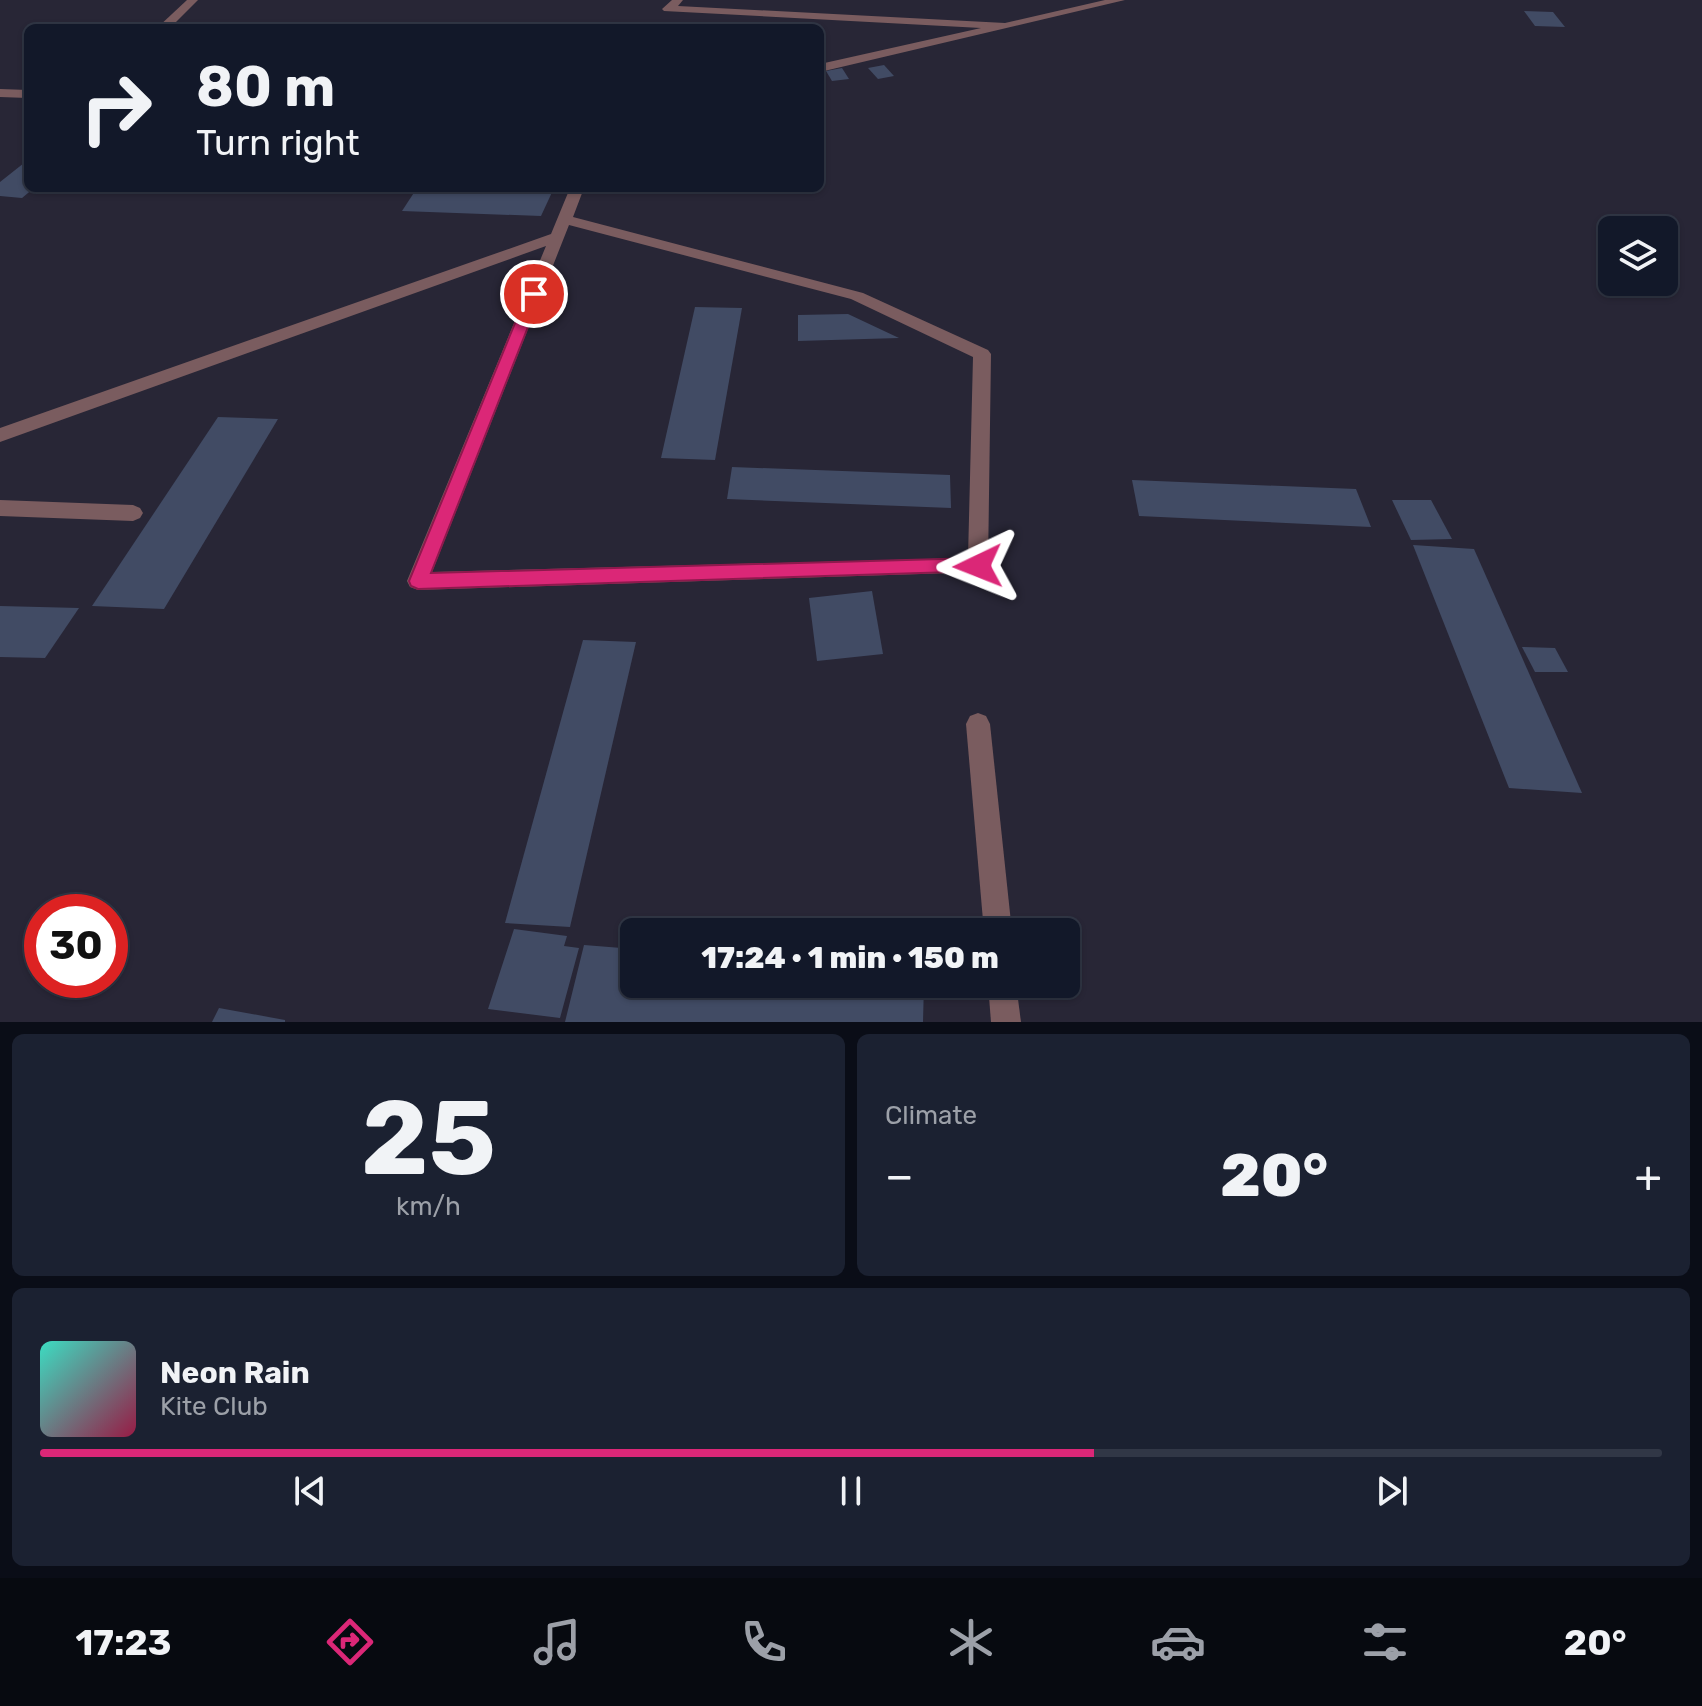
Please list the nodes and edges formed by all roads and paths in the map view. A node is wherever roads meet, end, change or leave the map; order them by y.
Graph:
1 (193, 0) edge
2 (678, 0) edge
3 (1120, 0) edge
4 (167, 24) edge
5 (1005, 26) junction
6 (824, 67) edge
7 (0, 93) edge
8 (24, 94) edge
9 (575, 192) edge
10 (560, 228) junction
11 (0, 435) edge
12 (0, 508) edge
13 (133, 513) dead end
14 (978, 724) dead end
15 (997, 918) edge
16 (1003, 998) edge
17 (1006, 1022) edge

1 - 4 street
2 - 5 street
3 - 5 street
5 - 6 street
7 - 8 street
9 - 10 street
10 - 10 street
10 - 11 street
12 - 13 street
14 - 15 street
16 - 17 street

